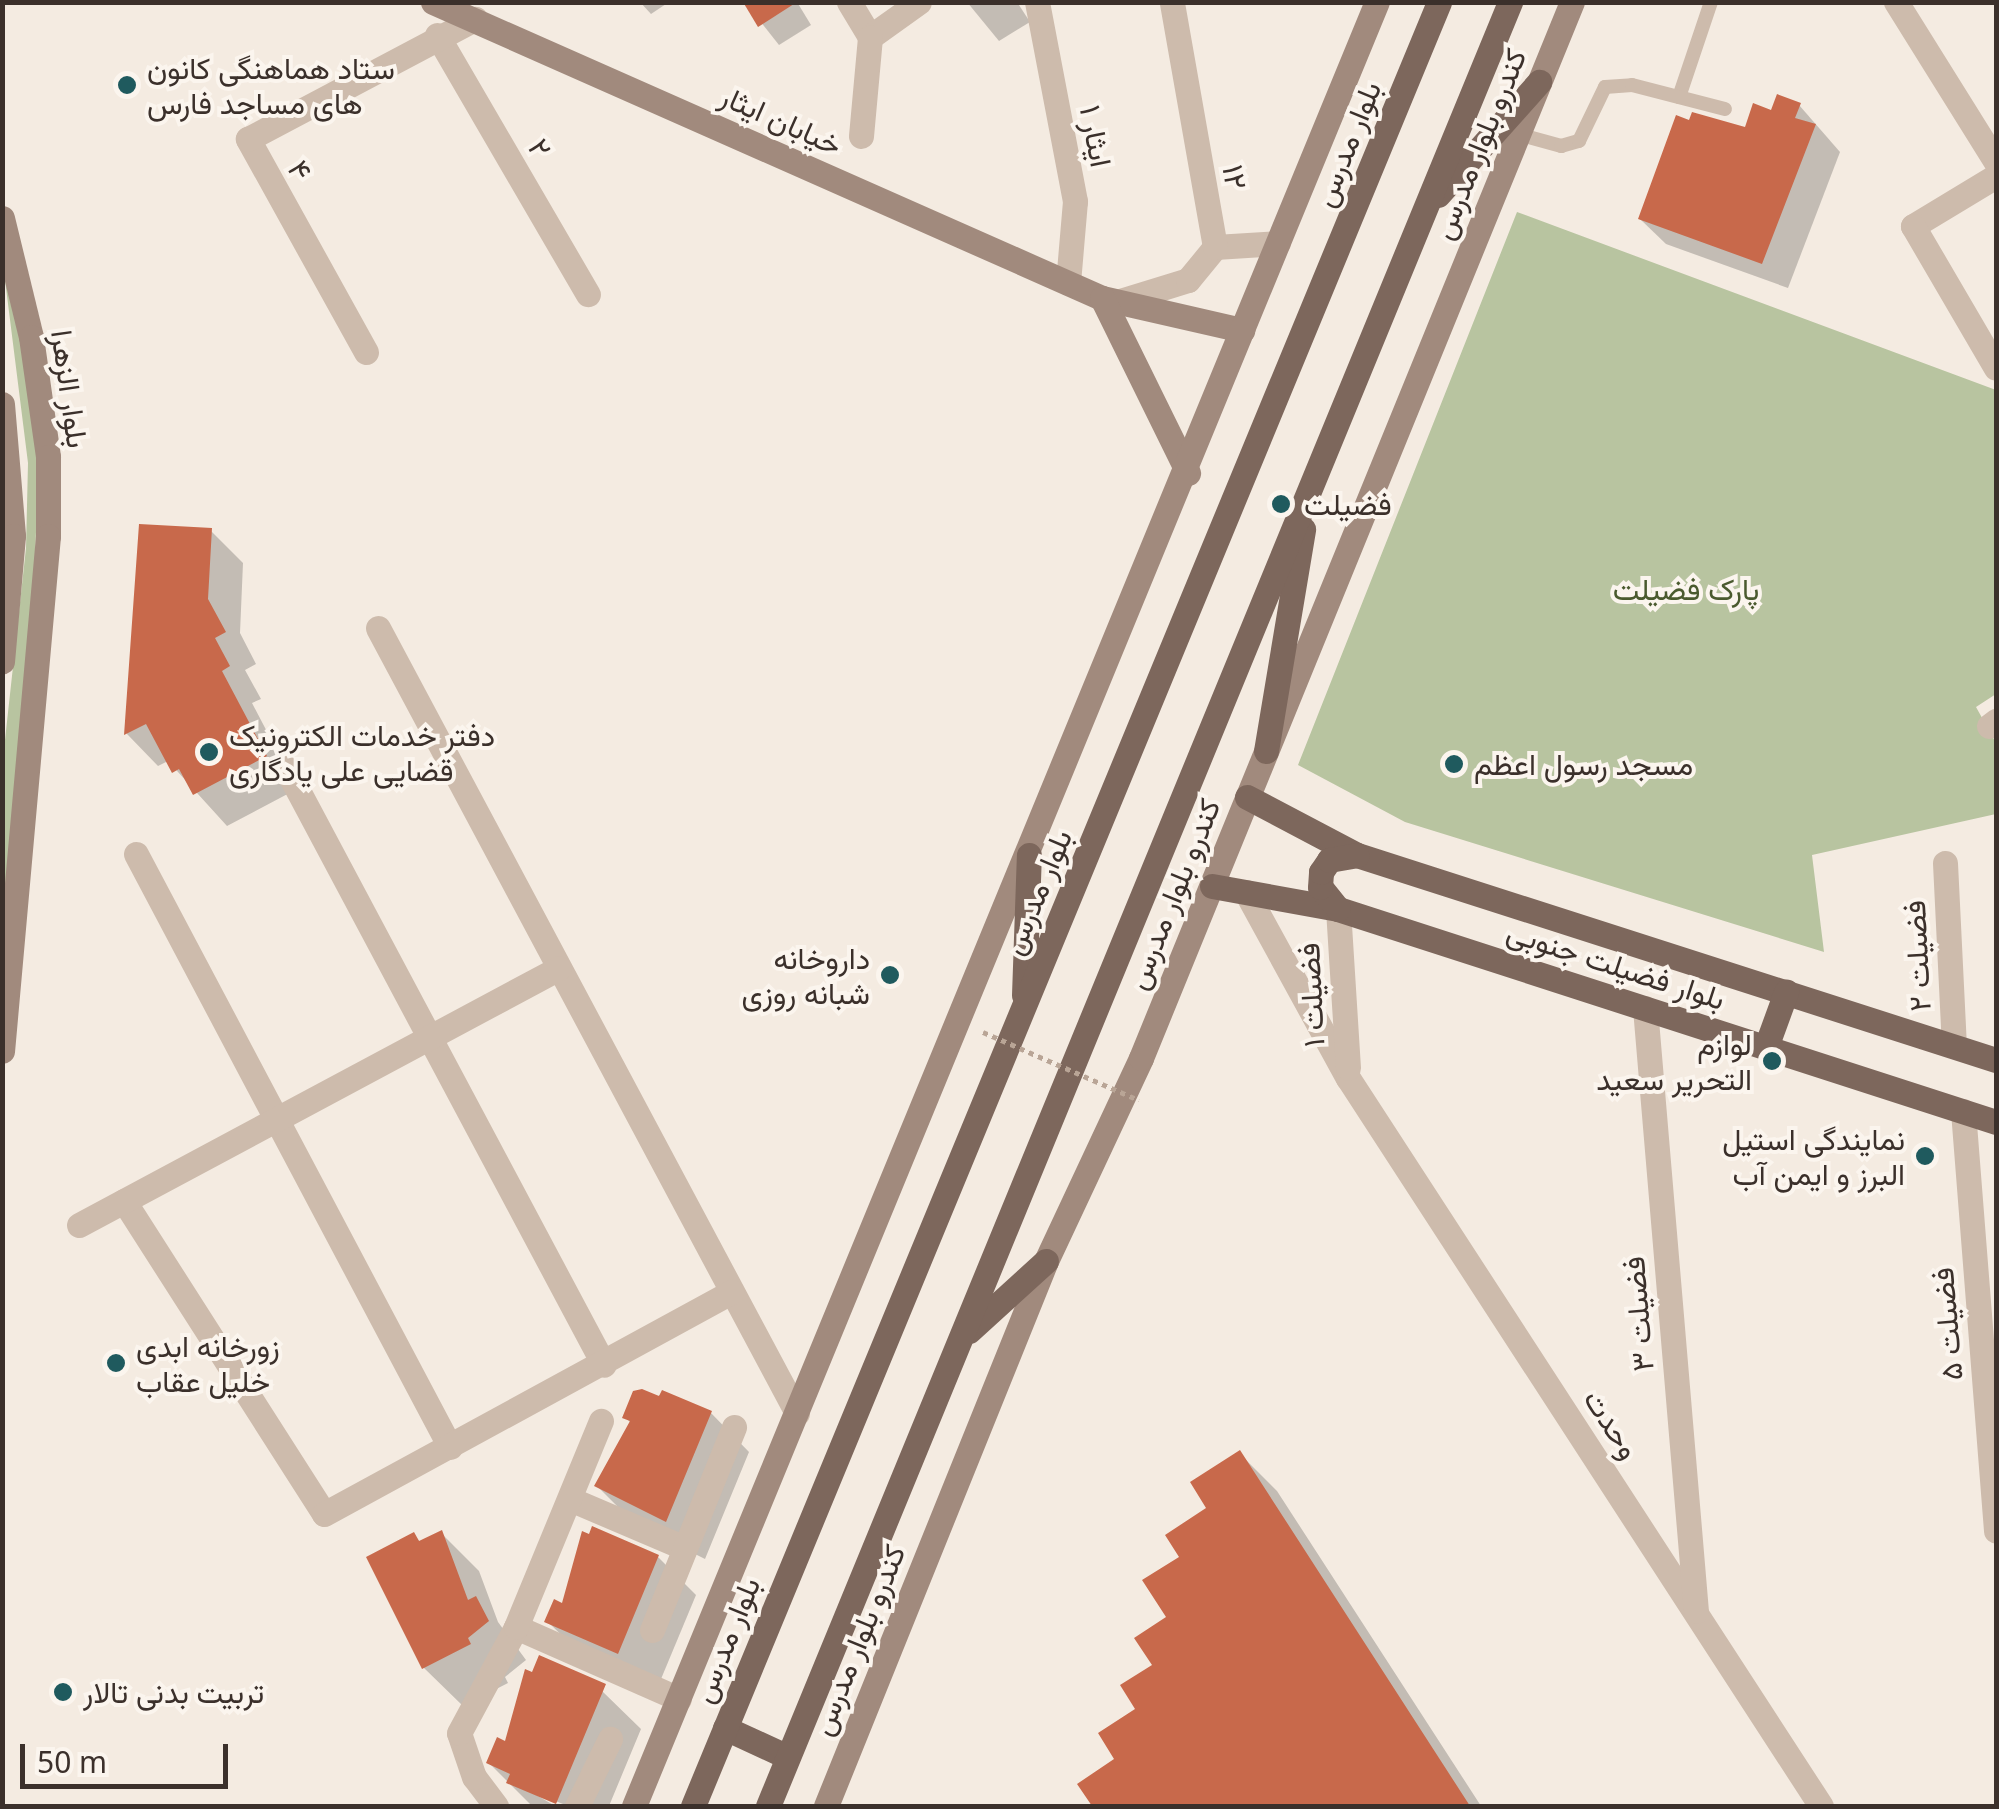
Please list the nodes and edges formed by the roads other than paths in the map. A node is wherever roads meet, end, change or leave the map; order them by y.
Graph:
1 (433, 2) edge
2 (848, 2) edge
3 (919, 2) edge
4 (1037, 2) edge
5 (1172, 2) edge
6 (1377, 2) edge
7 (1440, 2) edge
8 (1510, 2) edge
9 (1572, 2) edge
10 (1712, 2) edge
11 (1896, 2) edge
12 (475, 19) junction
13 (437, 34) junction
14 (870, 37) junction
15 (1539, 82) junction
16 (1679, 97) junction
17 (1725, 109) dead end
18 (1518, 134) junction
19 (862, 136) dead end
20 (1996, 162) edge
21 (1996, 176) edge
22 (1424, 210) junction
23 (2, 218) edge
24 (1278, 244) junction
25 (1215, 247) junction
26 (1068, 283) junction
27 (588, 294) dead end
28 (1110, 300) junction
29 (1242, 330) junction
30 (366, 352) dead end
31 (1996, 368) edge
32 (3, 411) edge
33 (1188, 474) junction
34 (1311, 486) junction
35 (378, 628) dead end
36 (2, 662) edge
37 (1266, 752) junction
38 (286, 768) dead end
39 (1248, 797) junction
40 (136, 854) dead end
41 (1029, 855) junction
42 (1357, 855) junction
43 (1944, 863) dead end
44 (1212, 886) junction
45 (1246, 892) junction
46 (1338, 908) junction
47 (559, 968) junction
48 (1786, 992) junction
49 (1644, 1008) junction
50 (1023, 1011) junction
51 (430, 1038) junction
52 (1954, 1046) junction
53 (1766, 1048) junction
54 (2, 1051) edge
55 (1996, 1060) edge
56 (1348, 1078) junction
57 (1963, 1112) junction
58 (277, 1119) junction
59 (1996, 1122) edge
60 (124, 1200) junction
61 (79, 1225) dead end
62 (1046, 1261) junction
63 (732, 1292) junction
64 (962, 1338) junction
65 (604, 1365) junction
66 (797, 1413) junction
67 (601, 1421) dead end
68 (734, 1427) dead end
69 (450, 1447) junction
70 (570, 1499) junction
71 (1996, 1531) edge
72 (685, 1548) junction
73 (1696, 1614) junction
74 (516, 1627) junction
75 (652, 1630) dead end
76 (679, 1698) junction
77 (725, 1728) junction
78 (610, 1739) dead end
79 (788, 1757) junction
80 (496, 1806) edge
81 (577, 1806) edge
82 (634, 1806) edge
83 (693, 1806) edge
84 (768, 1806) edge
85 (826, 1806) edge
86 (1821, 1806) edge

1 - 12 main road, خیابان ایثار
2 - 14 street
3 - 14 street
4 - 26 street, ایثار ۱
5 - 25 street, ۱۲
6 - 24 main road
7 - 50 main road, بلوار مدرس
8 - 22 main road
9 - 15 main road, کندرو بلوار مدرس
10 - 16 lane
11 - 20 street
12 - 13 street, ۴
12 - 26 main road, خیابان ایثار
13 - 27 street, ۲
13 - 30 street, ۴
14 - 19 street
15 - 18 main road, کندرو بلوار مدرس
15 - 22 main road
16 - 17 lane
16 - 18 lane
18 - 37 main road, کندرو بلوار مدرس
21 - 31 street
22 - 34 main road
23 - 54 main road, بلوار الزهرا
24 - 25 street
24 - 29 main road
25 - 28 street
26 - 28 main road, خیابان ایثار
28 - 29 main road, خیابان ایثار
28 - 33 main road
29 - 33 main road
32 - 36 main road
33 - 41 main road
34 - 37 main road
34 - 64 main road
35 - 47 street
37 - 39 main road, کندرو بلوار مدرس
38 - 51 street
39 - 42 main road, بلوار فضیلت جنوبی
39 - 44 main road, کندرو بلوار مدرس
40 - 58 street
41 - 50 main road
41 - 66 main road
42 - 46 main road
42 - 48 main road, بلوار فضیلت جنوبی
43 - 52 street, فضیلت ۲
44 - 45 main road, بلوار فضیلت جنوبی
44 - 62 main road, کندرو بلوار مدرس
45 - 46 main road, بلوار فضیلت جنوبی
45 - 56 street, وحدت
46 - 49 main road, بلوار فضیلت جنوبی
46 - 56 street, فضیلت ۱
47 - 51 street
47 - 63 street
48 - 52 main road, بلوار فضیلت جنوبی
48 - 53 main road
49 - 53 main road, بلوار فضیلت جنوبی
49 - 73 street, فضیلت ۳
50 - 77 main road, بلوار مدرس
51 - 58 street
51 - 65 street
52 - 55 main road, بلوار فضیلت جنوبی
53 - 57 main road, بلوار فضیلت جنوبی
56 - 73 street, وحدت
57 - 59 main road, بلوار فضیلت جنوبی
57 - 71 street, فضیلت ۵
58 - 60 street
58 - 69 street
60 - 61 street
60 - 69 street
62 - 64 main road
62 - 85 main road, کندرو بلوار مدرس
63 - 65 street
63 - 66 street
64 - 79 main road
65 - 69 street
66 - 76 main road
67 - 70 street
68 - 72 street
70 - 72 street
70 - 74 street
72 - 75 street
73 - 86 street, وحدت
74 - 76 street
74 - 80 street
76 - 82 main road
77 - 79 main road
77 - 83 main road, بلوار مدرس
78 - 81 street
79 - 84 main road

